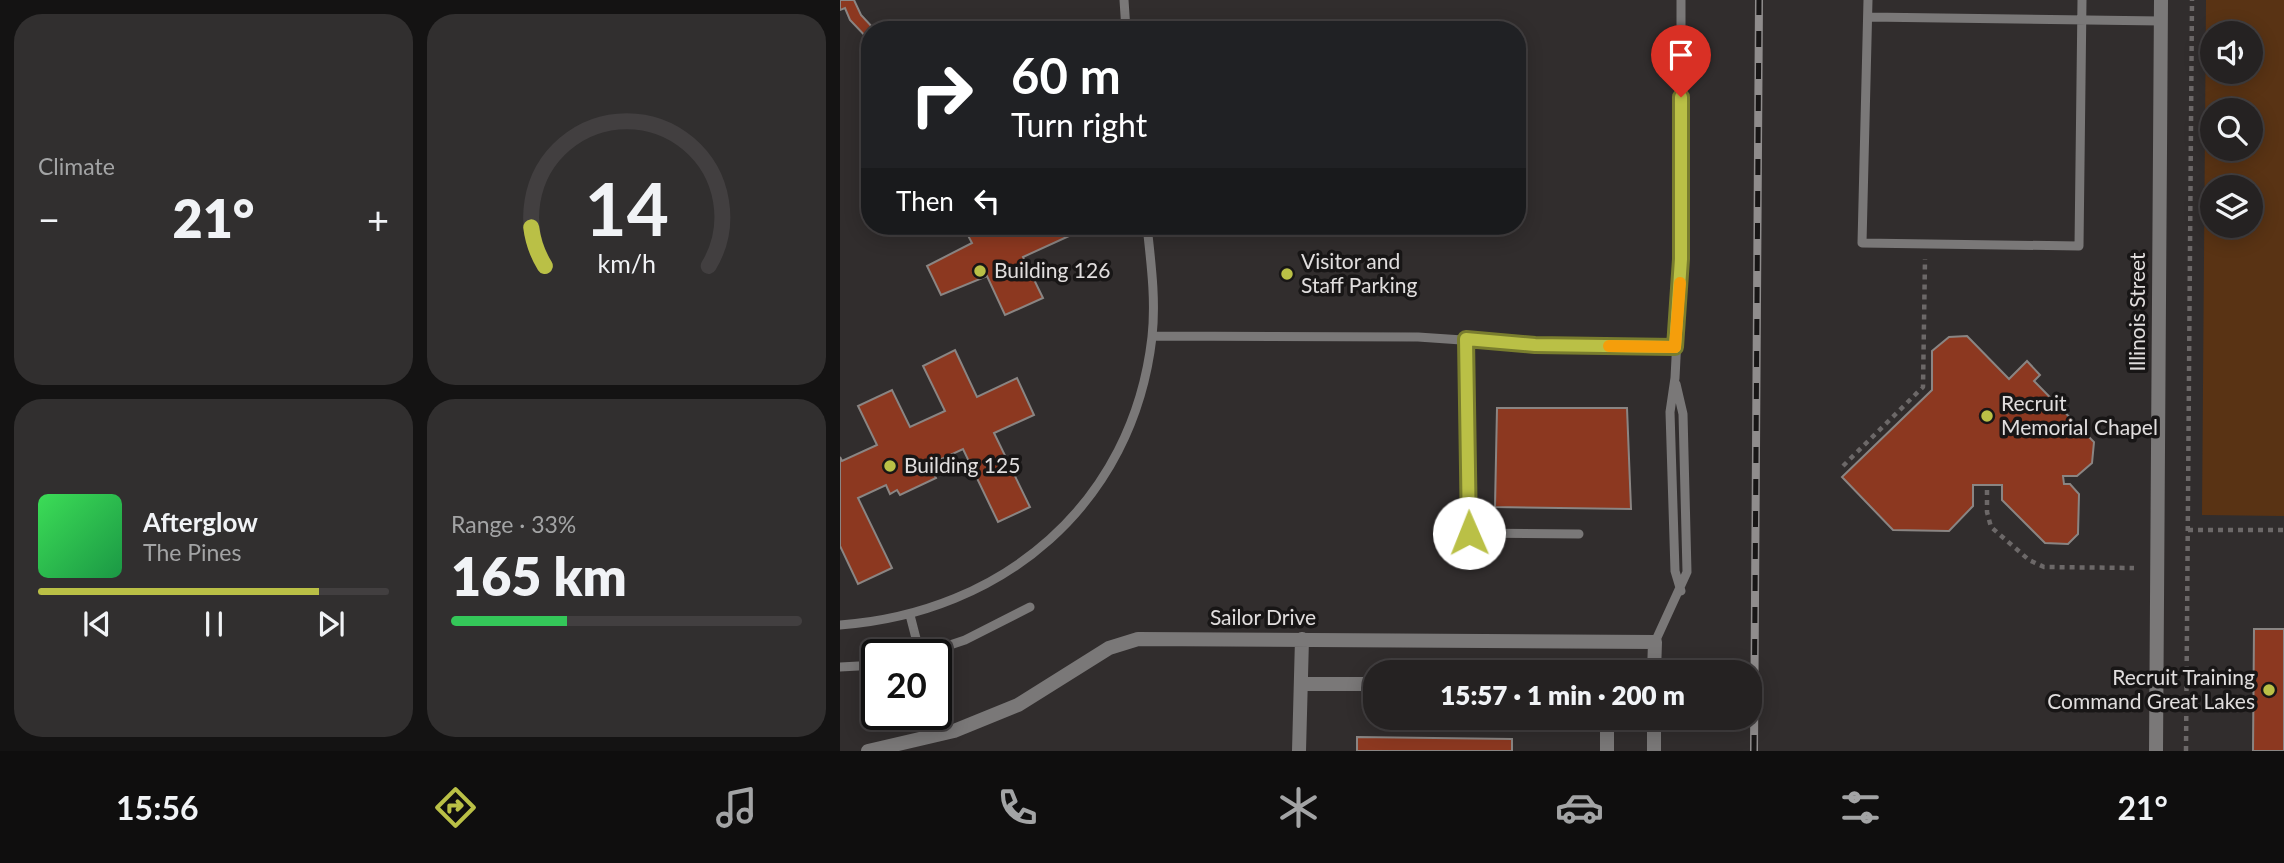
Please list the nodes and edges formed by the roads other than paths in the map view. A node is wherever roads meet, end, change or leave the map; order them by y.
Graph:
1 (1124, 0) edge
2 (1681, 0) edge
3 (1868, 0) edge
4 (2082, 0) edge
5 (2161, 0) edge
6 (1868, 17) junction
7 (2082, 20) junction
8 (2161, 20) junction
9 (1125, 21) edge
10 (1148, 235) edge
11 (1152, 336) junction
12 (1466, 339) junction
13 (1675, 347) junction
14 (1579, 534) dead end
15 (1030, 607) dead end
16 (910, 615) junction
17 (840, 625) edge
18 (917, 639) edge
19 (1302, 639) junction
20 (1655, 642) junction
21 (952, 644) edge
22 (1654, 660) edge
23 (861, 666) edge
24 (840, 667) edge
25 (1301, 684) junction
26 (1363, 684) edge
27 (1607, 730) edge
28 (1654, 730) edge
29 (891, 748) edge
30 (868, 751) edge
31 (1299, 751) edge
32 (1607, 751) edge
33 (1654, 751) edge
34 (2156, 751) edge

1 - 9 lane
2 - 13 lane
3 - 6 lane
4 - 7 lane
5 - 8 street, Illinois Street
6 - 7 lane
6 - 7 lane
7 - 8 lane
8 - 34 street, Illinois Street
10 - 11 lane
11 - 12 lane
11 - 16 lane
12 - 13 lane
12 - 14 lane
13 - 20 lane
15 - 21 lane
16 - 17 lane
16 - 18 lane
19 - 20 street, Sailor Drive
19 - 25 street
19 - 29 street, Sailor Drive
20 - 22 street
23 - 24 lane
25 - 26 street
25 - 31 street
27 - 32 street
28 - 33 street
29 - 30 street, Sailor Drive

